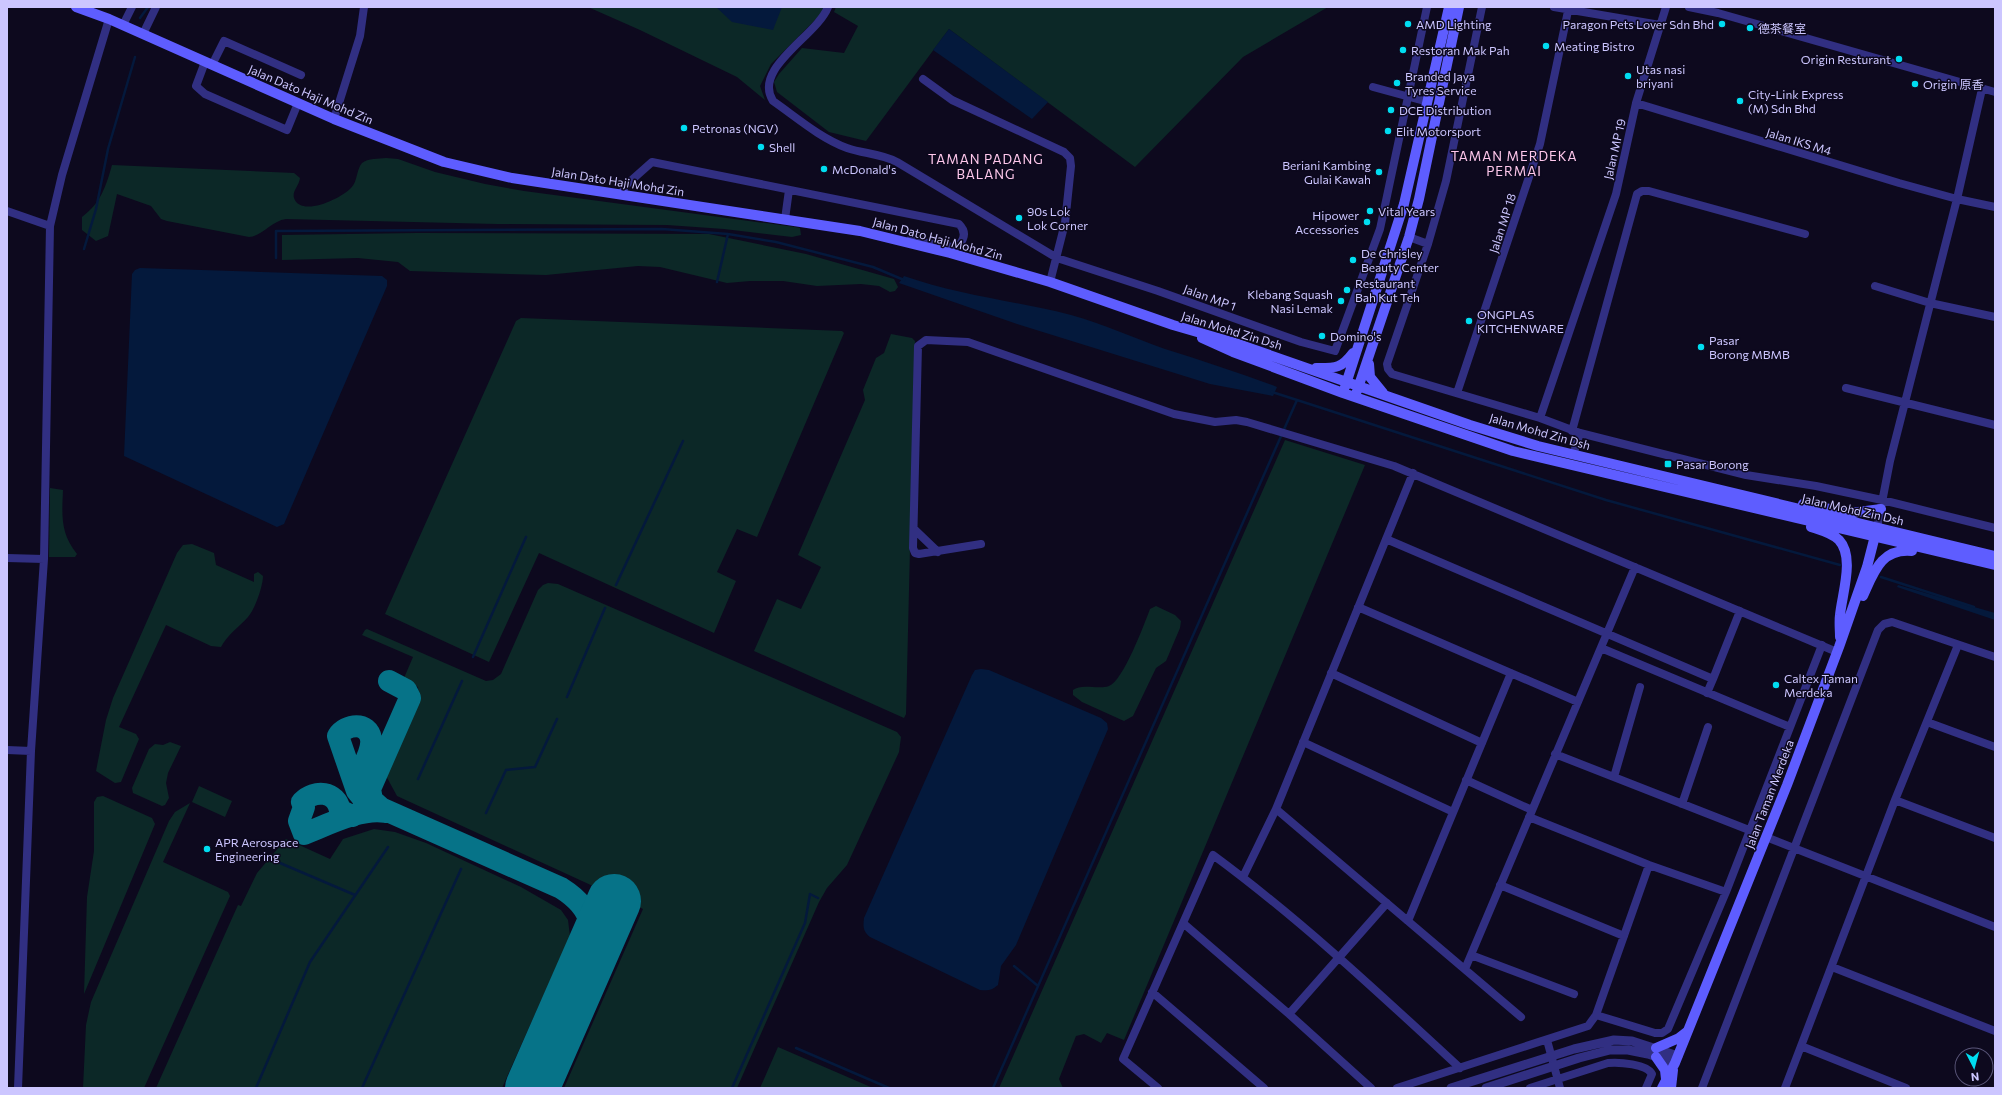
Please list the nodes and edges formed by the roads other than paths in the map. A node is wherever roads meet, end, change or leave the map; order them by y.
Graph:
1 (76, 7) edge
2 (132, 7) edge
3 (156, 7) edge
4 (364, 7) edge
5 (828, 7) edge
6 (1427, 7) edge
7 (1449, 7) edge
8 (1459, 7) edge
9 (1482, 7) edge
10 (1554, 7) edge
11 (1666, 7) edge
12 (1689, 7) edge
13 (1718, 10) edge
14 (1568, 11) junction
15 (109, 19) junction
16 (123, 25) junction
17 (1660, 25) junction
18 (143, 34) junction
19 (208, 64) junction
20 (301, 75) dead end
21 (923, 79) dead end
22 (1373, 87) dead end
23 (1982, 89) junction
24 (1995, 92) edge
25 (1409, 97) junction
26 (1428, 102) junction
27 (298, 103) junction
28 (1636, 103) junction
29 (334, 119) junction
30 (789, 190) junction
31 (622, 194) junction
32 (1957, 199) junction
33 (1995, 207) edge
34 (7, 211) edge
35 (785, 219) junction
36 (50, 226) junction
37 (1805, 234) dead end
38 (1409, 237) junction
39 (897, 240) junction
40 (1428, 244) junction
41 (1057, 258) junction
42 (1050, 282) junction
43 (1875, 286) dead end
44 (1930, 303) junction
45 (1995, 317) edge
46 (1173, 325) junction
47 (1371, 346) junction
48 (1357, 348) junction
49 (1308, 368) junction
50 (1347, 382) junction
51 (1359, 386) junction
52 (1846, 388) dead end
53 (1343, 393) junction
54 (1457, 393) junction
55 (1387, 396) junction
56 (1355, 397) junction
57 (1906, 402) junction
58 (1540, 418) junction
59 (1995, 424) edge
60 (1576, 432) junction
61 (1573, 455) junction
62 (1413, 474) junction
63 (1881, 505) junction
64 (1773, 508) junction
65 (1995, 528) edge
66 (914, 529) junction
67 (1876, 533) junction
68 (1386, 539) junction
69 (980, 544) dead end
70 (938, 552) junction
71 (1949, 554) junction
72 (1995, 556) edge
73 (7, 558) edge
74 (44, 559) junction
75 (1995, 565) edge
76 (1635, 567) junction
77 (1358, 607) junction
78 (1740, 611) junction
79 (1607, 634) junction
80 (1958, 645) junction
81 (1822, 646) junction
82 (1601, 648) junction
83 (1838, 649) junction
84 (1995, 657) edge
85 (1511, 673) junction
86 (1331, 674) junction
87 (1713, 679) junction
88 (1640, 687) dead end
89 (1707, 693) junction
90 (1578, 702) junction
91 (1927, 722) junction
92 (1708, 727) dead end
93 (1790, 728) junction
94 (1303, 742) junction
95 (1482, 743) junction
96 (1995, 747) edge
97 (7, 750) edge
98 (31, 751) junction
99 (1555, 754) junction
100 (1614, 777) junction
101 (1466, 780) junction
102 (1895, 800) junction
103 (1682, 804) junction
104 (1276, 809) junction
105 (1453, 812) junction
106 (1530, 814) junction
107 (1749, 830) junction
108 (1766, 837) junction
109 (1995, 838) edge
110 (1794, 848) junction
111 (1649, 865) junction
112 (1866, 876) junction
113 (1243, 877) junction
114 (1500, 885) junction
115 (1726, 892) junction
116 (1387, 903) junction
117 (1408, 921) junction
118 (1183, 923) junction
119 (1995, 927) edge
120 (1624, 936) junction
121 (1471, 955) junction
122 (1339, 957) junction
123 (1832, 967) junction
124 (1465, 969) junction
125 (1152, 992) junction
126 (1574, 994) dead end
127 (1290, 1014) junction
128 (1596, 1015) junction
129 (1521, 1017) dead end
130 (1688, 1031) junction
131 (1995, 1031) edge
132 (1547, 1040) junction
133 (1801, 1046) junction
134 (1656, 1052) junction
135 (1552, 1056) junction
136 (1675, 1062) junction
137 (1555, 1066) junction
138 (1460, 1068) junction
139 (1558, 1079) junction
140 (1666, 1085) edge
141 (18, 1088) edge
142 (1158, 1088) edge
143 (1264, 1088) edge
144 (1371, 1088) edge
145 (1397, 1088) edge
146 (1452, 1088) edge
147 (1486, 1088) edge
148 (1530, 1088) edge
149 (1560, 1088) edge
150 (1646, 1088) edge
151 (1702, 1088) edge
152 (1785, 1088) edge
153 (1906, 1088) edge

1 - 15 main road, Jalan Dato Haji Mohd Zin
2 - 16 street
3 - 18 street
4 - 29 street
5 - 41 street
6 - 25 street, Jalan MP 1
7 - 26 main road
8 - 38 main road
9 - 40 street
10 - 14 street
11 - 17 street, Jalan MP 19
12 - 13 street
13 - 23 street
14 - 17 street
14 - 54 street, Jalan MP 18
15 - 16 main road, Jalan Dato Haji Mohd Zin
15 - 36 street
16 - 18 main road, Jalan Dato Haji Mohd Zin
17 - 28 street, Jalan MP 19
18 - 19 main road, Jalan Dato Haji Mohd Zin
19 - 20 street
19 - 27 main road, Jalan Dato Haji Mohd Zin
19 - 27 street
21 - 41 street
22 - 25 street
23 - 24 street
23 - 32 street
25 - 26 street
25 - 41 street, Jalan MP 1
26 - 48 main road
27 - 29 main road, Jalan Dato Haji Mohd Zin
28 - 32 street, Jalan IKS M4
28 - 58 street, Jalan MP 19
29 - 31 main road, Jalan Dato Haji Mohd Zin
30 - 31 street
30 - 35 street
30 - 39 street
31 - 35 main road, Jalan Dato Haji Mohd Zin
32 - 33 street, Jalan IKS M4
32 - 44 street
34 - 36 street
35 - 39 main road, Jalan Dato Haji Mohd Zin
36 - 74 street
37 - 60 street
38 - 40 street
38 - 47 main road
39 - 42 main road, Jalan Dato Haji Mohd Zin
40 - 54 street
41 - 42 street
42 - 46 main road, Jalan Dato Haji Mohd Zin
43 - 44 street
44 - 45 street
44 - 57 street
46 - 49 main road, Jalan Mohd Zin Dsh
46 - 53 main road, Jalan Mohd Zin Dsh
47 - 51 main road
47 - 55 main road
48 - 49 main road
48 - 50 main road
49 - 50 main road, Jalan Mohd Zin Dsh
50 - 51 main road, Jalan Mohd Zin Dsh
50 - 53 main road
51 - 55 main road, Jalan Mohd Zin Dsh
51 - 56 main road
52 - 57 street
53 - 56 main road, Jalan Mohd Zin Dsh
54 - 58 street
55 - 61 main road, Jalan Mohd Zin Dsh
56 - 64 main road, Jalan Mohd Zin Dsh
57 - 59 street
57 - 63 street
58 - 60 street
60 - 61 street
60 - 63 street
61 - 64 main road, Jalan Mohd Zin Dsh
62 - 66 street
62 - 68 street
62 - 76 street
63 - 64 main road
63 - 65 street
63 - 67 street
64 - 67 main road, Jalan Mohd Zin Dsh
64 - 83 main road
66 - 70 street
66 - 70 street
67 - 71 main road, Jalan Mohd Zin Dsh
67 - 72 main road, Jalan Mohd Zin Dsh
67 - 83 main road, Jalan Taman Merdeka
68 - 77 street
68 - 79 street
69 - 70 street
71 - 75 main road, Jalan Mohd Zin Dsh
71 - 83 main road
73 - 74 street
74 - 98 street
76 - 78 street
76 - 79 street
77 - 85 street
77 - 86 street
78 - 81 street
78 - 87 street
79 - 82 street
79 - 87 street
80 - 84 street
80 - 91 street
80 - 110 street
81 - 83 street
81 - 93 street
82 - 89 street
82 - 90 street
83 - 108 main road, Jalan Taman Merdeka
85 - 90 street
85 - 95 street
86 - 94 street
86 - 95 street
87 - 89 street
88 - 100 street
89 - 93 street
90 - 99 street
91 - 96 street
91 - 102 street
92 - 103 street
93 - 107 street
94 - 104 street
94 - 105 street
95 - 101 street
97 - 98 street
98 - 141 street
99 - 100 street
99 - 106 street
100 - 103 street
101 - 105 street
101 - 106 street
102 - 109 street
102 - 112 street
103 - 107 street
104 - 113 street
104 - 116 street
105 - 117 street
106 - 111 street
106 - 114 street
107 - 115 street
108 - 110 street
108 - 130 main road, Jalan Taman Merdeka
110 - 112 street
110 - 151 street
111 - 115 street
111 - 120 street
112 - 119 street
112 - 123 street
113 - 118 street
113 - 122 street
114 - 120 street
114 - 121 street
115 - 128 street
116 - 117 street
116 - 122 street
117 - 124 street
118 - 125 street
118 - 127 street
120 - 128 street
121 - 124 street
121 - 126 street
122 - 127 street
122 - 138 street
123 - 131 street
123 - 133 street
124 - 129 street
125 - 142 street
125 - 143 street
127 - 144 street
128 - 132 street
130 - 134 main road
130 - 136 main road, Jalan Taman Merdeka
132 - 135 street
132 - 138 street
133 - 152 street
133 - 153 street
134 - 135 street
134 - 136 street
134 - 137 street
134 - 140 main road
135 - 137 street
135 - 146 street
136 - 140 main road, Jalan Taman Merdeka
137 - 139 street
137 - 147 street
138 - 145 street
139 - 148 street
139 - 149 street
139 - 150 street

